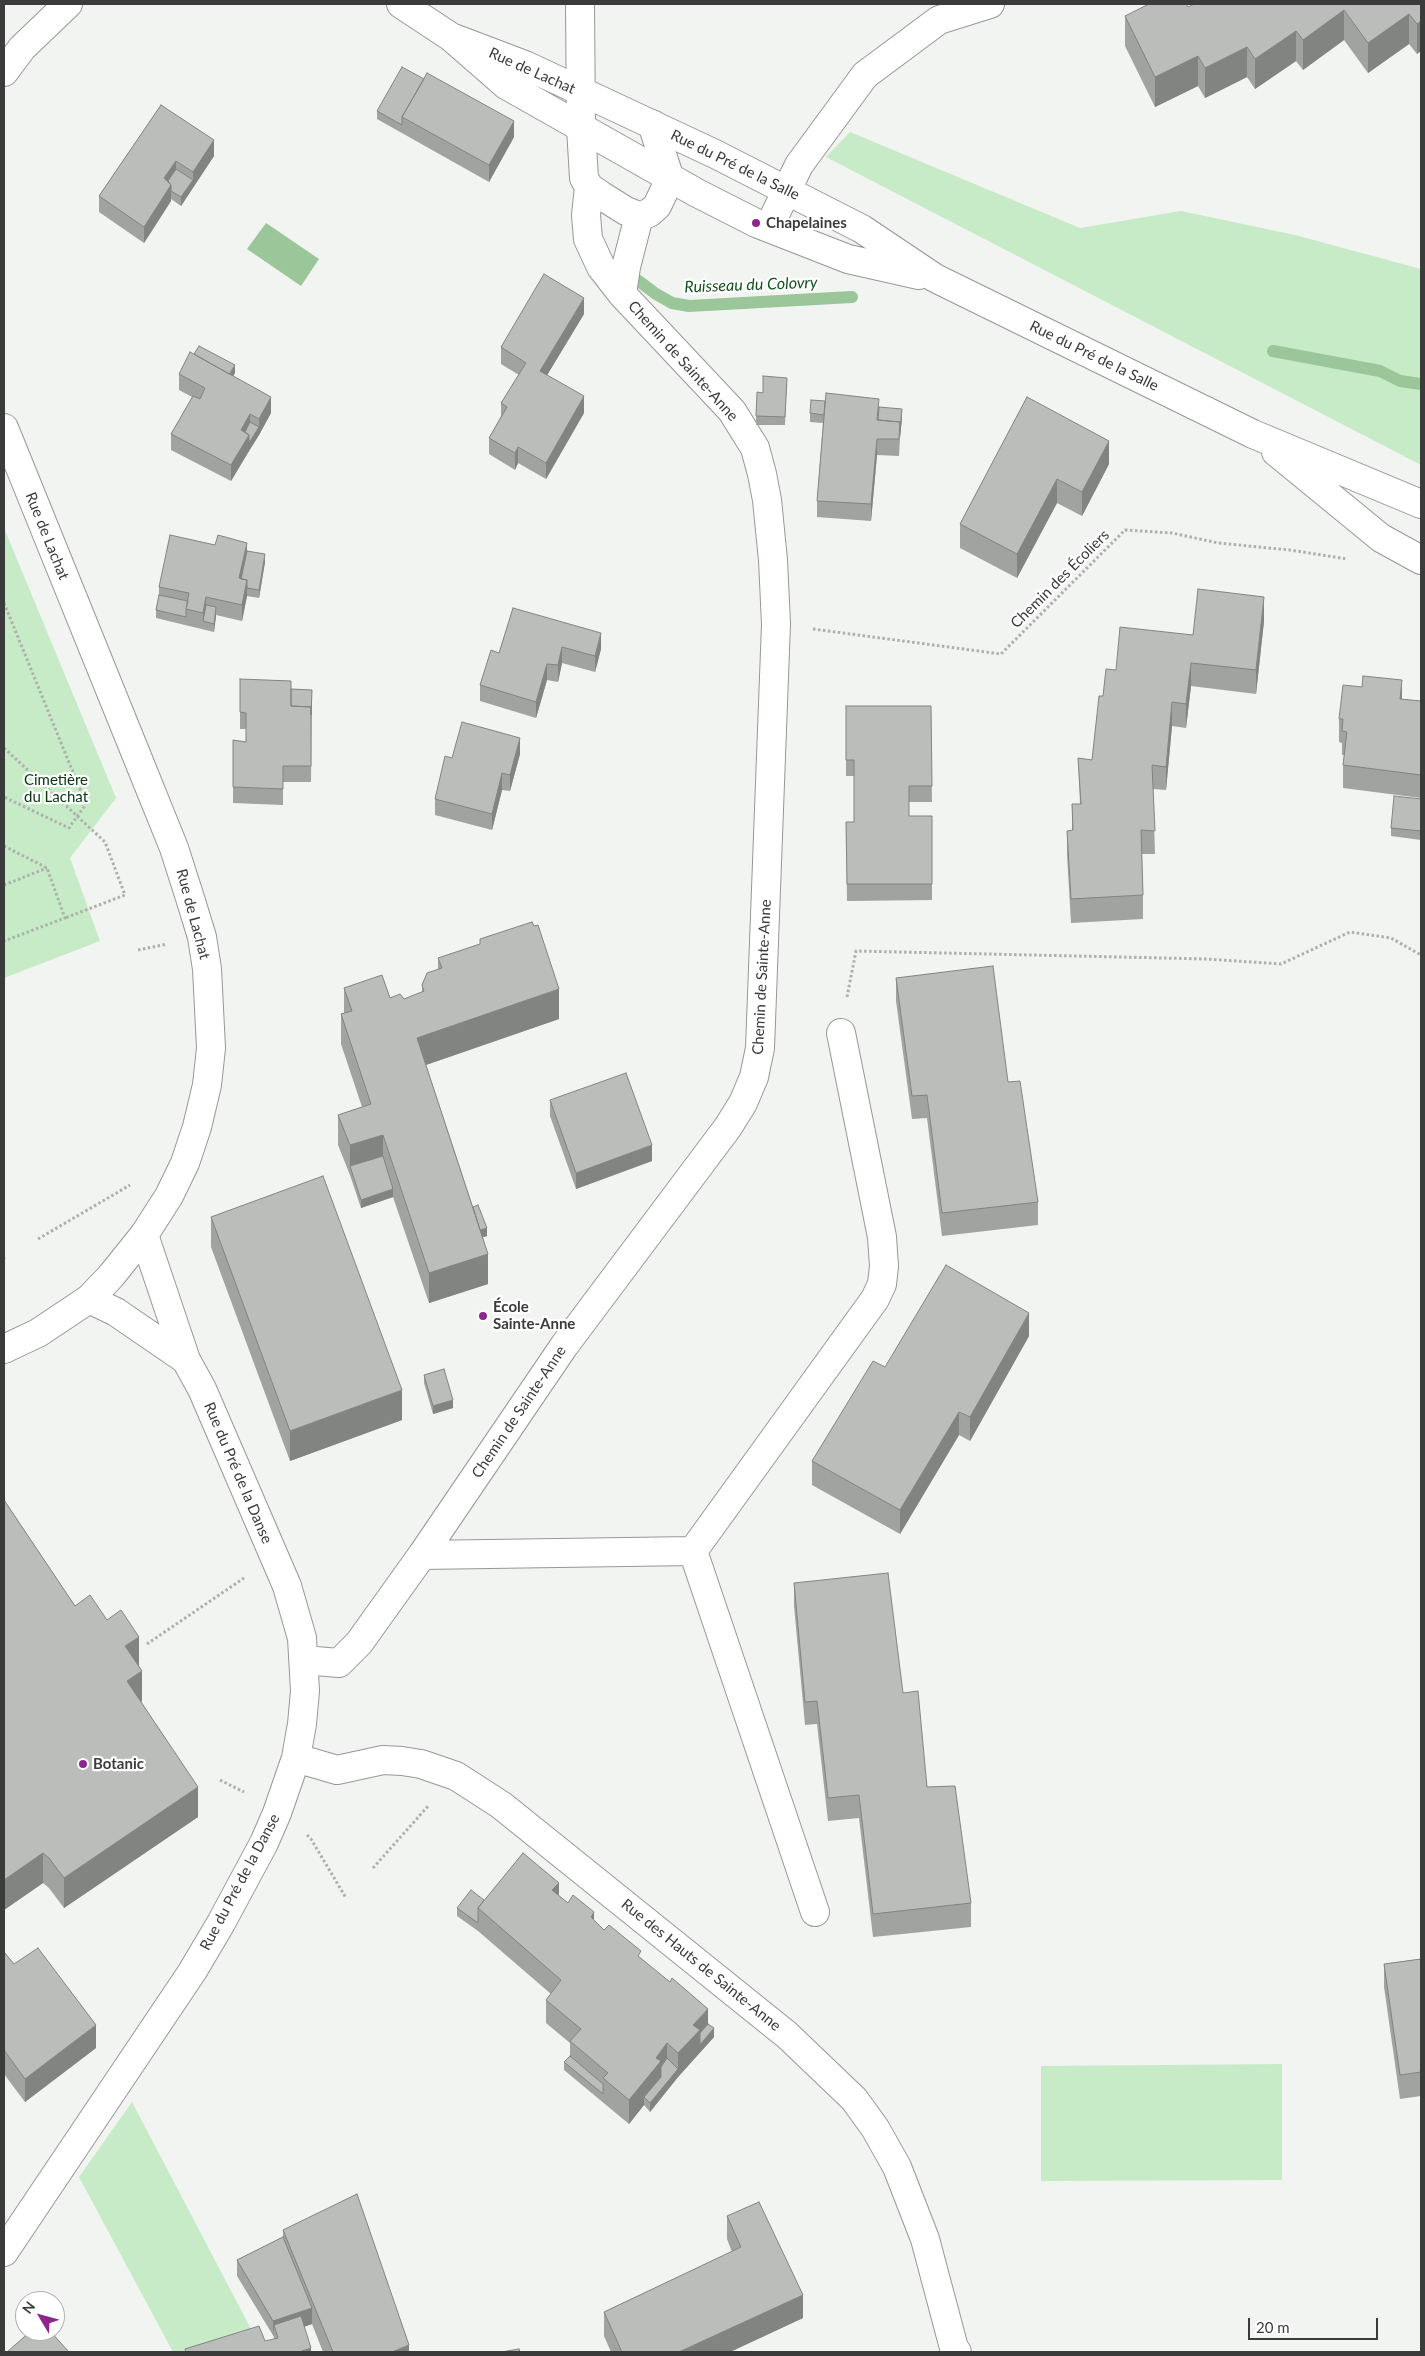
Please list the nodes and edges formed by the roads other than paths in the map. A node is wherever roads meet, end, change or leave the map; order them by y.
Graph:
1 (68, 4) edge
2 (401, 4) edge
3 (580, 4) edge
4 (990, 4) edge
5 (450, 37) junction
6 (4, 72) edge
7 (582, 92) junction
8 (652, 124) junction
9 (581, 128) junction
10 (670, 179) junction
11 (589, 186) junction
12 (786, 190) junction
13 (639, 216) junction
14 (769, 227) junction
15 (936, 278) junction
16 (622, 294) junction
17 (4, 428) edge
18 (1253, 434) junction
19 (1421, 504) edge
20 (1421, 560) edge
21 (841, 1033) road end
22 (144, 1235) junction
23 (89, 1299) junction
24 (4, 1349) edge
25 (186, 1360) junction
26 (694, 1551) junction
27 (422, 1555) junction
28 (304, 1660) junction
29 (296, 1758) junction
30 (815, 1912) dead end
31 (4, 2252) edge
32 (954, 2351) edge

1 - 6 street
2 - 5 street, Rue de Lachat
3 - 7 street
4 - 12 street
5 - 7 street, Rue de Lachat
5 - 9 street, Rue de Lachat
7 - 8 street, Rue du Pré de la Salle
7 - 9 street, Rue de Lachat
8 - 10 street
8 - 12 street, Rue du Pré de la Salle
9 - 10 street, Rue du Pré de la Salle
9 - 11 street, Rue de Lachat
10 - 13 street
10 - 14 street, Rue du Pré de la Salle
11 - 13 street
11 - 16 street, Chemin de Sainte-Anne
12 - 14 street
12 - 15 street, Rue du Pré de la Salle
13 - 16 street, Chemin de Sainte-Anne
14 - 15 street, Rue du Pré de la Salle
15 - 18 street, Rue du Pré de la Salle
16 - 27 street, Chemin de Sainte-Anne
17 - 22 street, Rue de Lachat
18 - 19 street, Rue du Pré de la Salle
18 - 20 street, Rue du Pré de la Salle
21 - 26 street
22 - 23 street, Rue de Lachat
22 - 25 street, Rue du Pré de la Danse
23 - 24 street, Rue de Lachat
23 - 25 street, Rue du Pré de la Danse
25 - 28 street, Rue du Pré de la Danse
26 - 27 street
26 - 30 street
27 - 28 street, Chemin de Sainte-Anne
28 - 29 street, Rue du Pré de la Danse
29 - 31 street, Rue du Pré de la Danse
29 - 32 street, Rue des Hauts de Sainte-Anne

